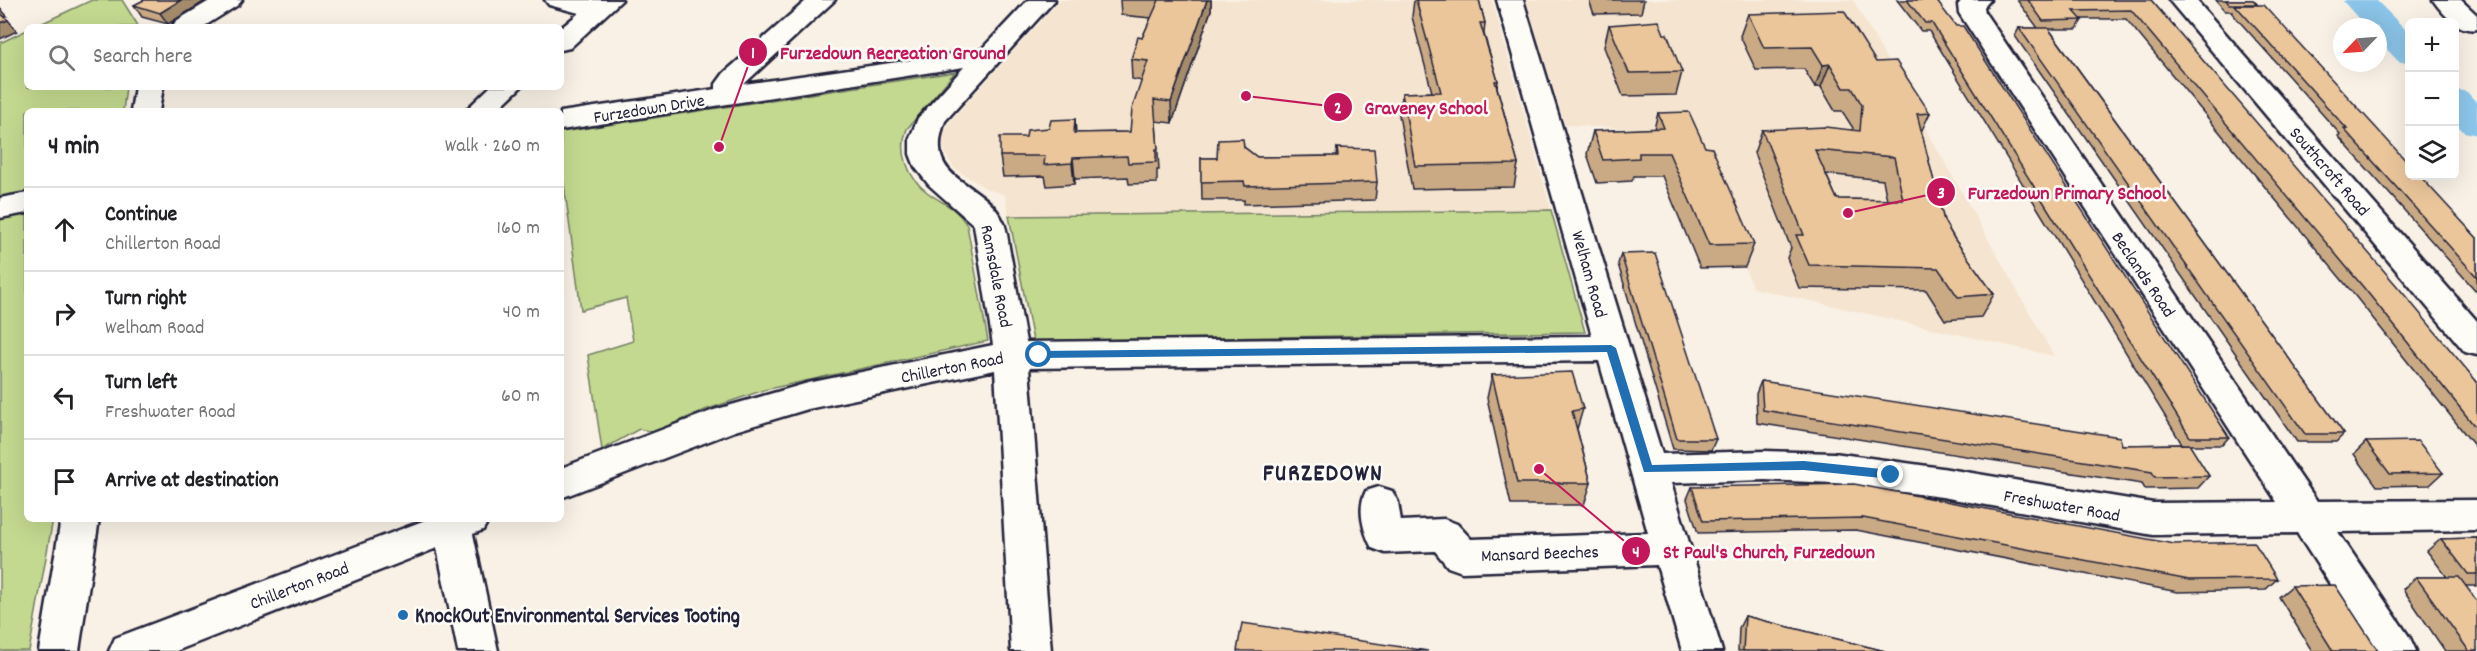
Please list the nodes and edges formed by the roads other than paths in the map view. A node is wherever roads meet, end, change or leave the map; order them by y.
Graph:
1 (229, 0) edge
2 (558, 0) edge
3 (822, 0) edge
4 (1042, 0) edge
5 (1510, 0) edge
6 (1977, 0) edge
7 (2182, 0) edge
8 (2446, 0) edge
9 (604, 5) edge
10 (2470, 23) dead end
11 (190, 24) edge
12 (564, 39) edge
13 (986, 59) junction
14 (148, 90) edge
15 (504, 90) edge
16 (730, 95) junction
17 (146, 108) edge
18 (482, 108) edge
19 (564, 121) edge
20 (24, 204) edge
21 (0, 208) edge
22 (2477, 343) edge
23 (1611, 348) junction
24 (1011, 356) junction
25 (1648, 469) junction
26 (564, 482) edge
27 (1379, 502) dead end
28 (2477, 516) edge
29 (2307, 517) junction
30 (80, 522) edge
31 (455, 522) edge
32 (458, 522) edge
33 (1670, 549) junction
34 (59, 651) edge
35 (129, 651) edge
36 (478, 651) edge
37 (1031, 651) edge
38 (1702, 651) edge
39 (2396, 651) edge

1 - 11 street
2 - 9 street
3 - 16 street
4 - 13 street, Ramsdale Road
5 - 23 street, Welham Road
6 - 29 street, Beclands Road
7 - 22 street, Southcroft Road
8 - 10 street
9 - 12 street
13 - 16 street, Furzedown Drive
13 - 24 street, Ramsdale Road
14 - 17 street
15 - 18 street
16 - 19 street, Furzedown Drive
20 - 21 street
23 - 24 street, Chillerton Road
23 - 25 street, Welham Road
24 - 26 street, Chillerton Road
24 - 37 street, Ramsdale Road
25 - 29 street, Freshwater Road
25 - 33 street, Welham Road
27 - 33 street, Mansard Beeches
28 - 29 street, Freshwater Road
29 - 39 street
30 - 34 street
31 - 35 street, Chillerton Road
32 - 36 street
33 - 38 street, Welham Road

